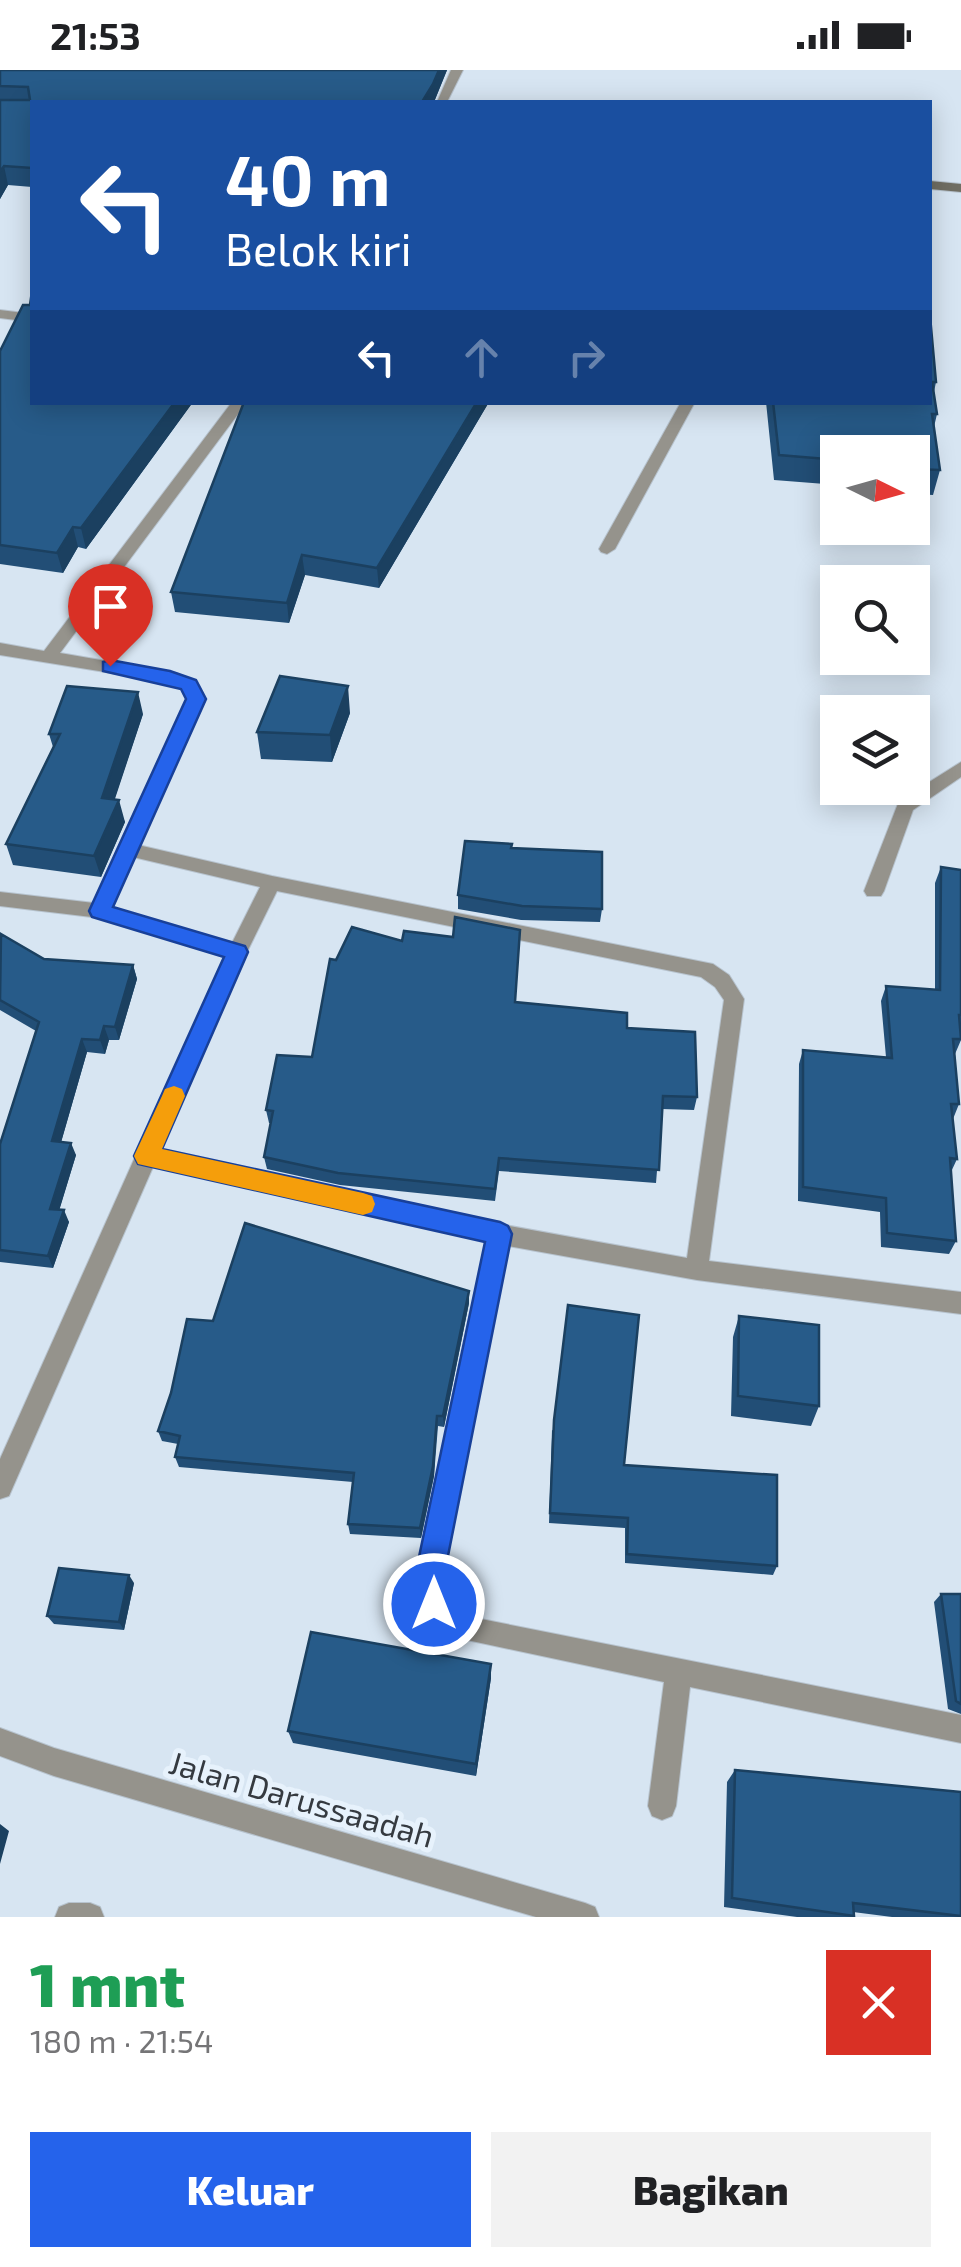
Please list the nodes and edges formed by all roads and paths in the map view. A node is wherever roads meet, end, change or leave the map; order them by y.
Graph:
1 (457, 70) edge
2 (443, 100) edge
3 (932, 185) edge
4 (961, 188) edge
5 (0, 314) edge
6 (30, 318) edge
7 (238, 405) edge
8 (686, 405) edge
9 (607, 549) dead end
10 (0, 649) edge
11 (50, 655) junction
12 (961, 768) edge
13 (127, 849) junction
14 (272, 882) junction
15 (874, 891) dead end
16 (0, 899) edge
17 (100, 911) junction
18 (237, 952) junction
19 (147, 1156) junction
20 (500, 1234) junction
21 (698, 1270) junction
22 (961, 1303) edge
23 (0, 1487) edge
24 (679, 1671) junction
25 (961, 1729) edge
26 (0, 1742) edge
27 (662, 1806) dead end
28 (70, 1917) edge
29 (90, 1917) edge
30 (586, 1917) edge

1 - 2 street
3 - 4 street
5 - 6 street
7 - 11 street
8 - 9 street
10 - 11 street
11 - 13 street
12 - 15 street
13 - 14 street
13 - 17 street
14 - 18 street
14 - 21 street
16 - 17 street
17 - 18 street
18 - 19 street
19 - 20 street
19 - 23 street
20 - 21 street
20 - 24 street
21 - 22 street
24 - 25 street
24 - 27 street
26 - 30 street, Jalan Darussaadah
28 - 29 street

